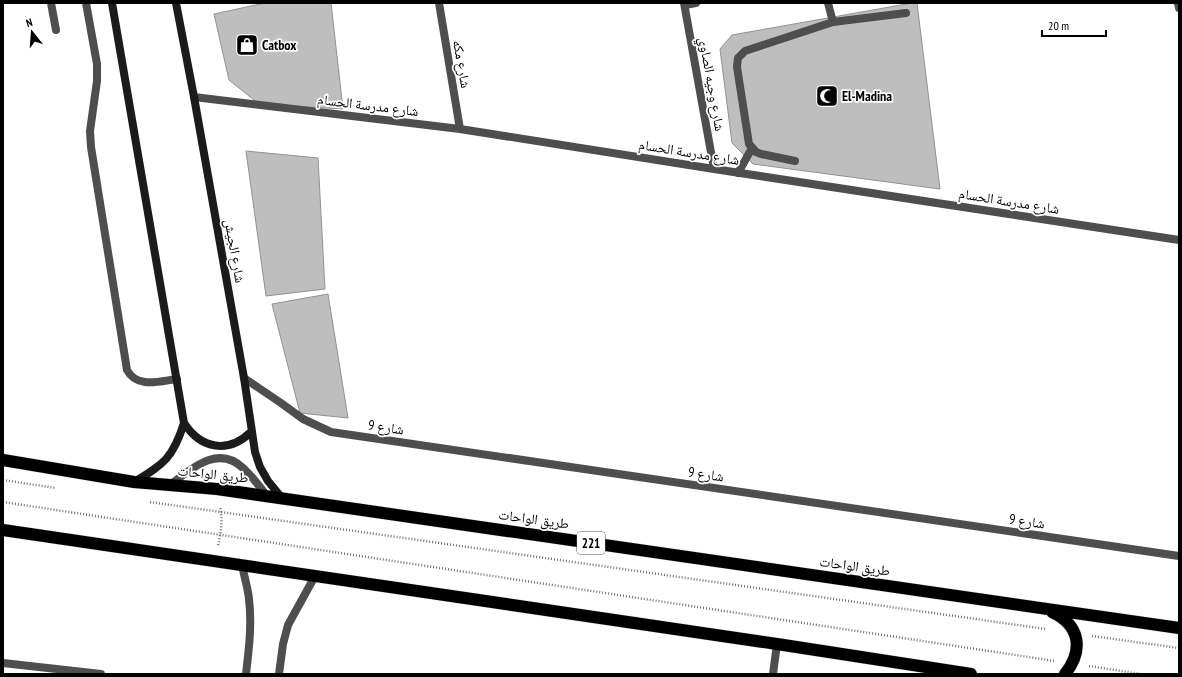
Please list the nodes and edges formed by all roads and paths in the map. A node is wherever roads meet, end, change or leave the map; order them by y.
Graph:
1 (51, 3) edge
2 (86, 3) edge
3 (112, 3) edge
4 (176, 3) edge
5 (439, 3) edge
6 (696, 3) edge
7 (828, 3) edge
8 (1178, 3) edge
9 (685, 4) edge
10 (1179, 8) edge
11 (906, 13) dead end
12 (833, 22) junction
13 (56, 30) dead end
14 (194, 97) junction
15 (460, 129) junction
16 (752, 148) junction
17 (795, 161) dead end
18 (714, 170) junction
19 (738, 173) junction
20 (1179, 240) edge
21 (244, 378) junction
22 (177, 379) junction
23 (184, 423) junction
24 (252, 432) junction
25 (3, 460) edge
26 (3, 480) edge
27 (134, 482) junction
28 (170, 485) junction
29 (58, 488) dead end
30 (217, 489) junction
31 (267, 496) junction
32 (282, 498) junction
33 (143, 501) dead end
34 (3, 502) edge
35 (221, 513) junction
36 (3, 530) edge
37 (220, 535) junction
38 (1179, 556) edge
39 (214, 561) junction
40 (242, 565) junction
41 (315, 576) junction
42 (1043, 608) junction
43 (1179, 628) edge
44 (1074, 634) junction
45 (777, 644) junction
46 (1179, 648) edge
47 (3, 663) edge
48 (1072, 664) junction
49 (101, 674) edge
50 (246, 674) edge
51 (278, 674) edge
52 (773, 674) edge
53 (971, 674) edge
54 (1065, 674) edge
55 (1142, 674) edge

1 - 13 street
2 - 22 street
3 - 22 street
4 - 14 street, شارع الجيش
5 - 15 street, شارع مكه
6 - 9 street
7 - 12 street
8 - 10 street
9 - 18 street, شارع وجيه الصاوي
11 - 12 street
12 - 16 street
14 - 15 street, شارع مدرسة الحسام
14 - 21 street, شارع الجيش
15 - 18 street, شارع مدرسة الحسام
16 - 17 street
16 - 19 street
18 - 19 street, شارع مدرسة الحسام
19 - 20 street, شارع مدرسة الحسام
21 - 24 street, شارع الجيش
21 - 38 street, شارع 9
22 - 23 street
23 - 24 street
23 - 27 street
24 - 32 street, شارع الجيش
25 - 27 highway, طريق الواحات / 221
26 - 29 path
27 - 28 highway, طريق الواحات / 221
28 - 30 highway, طريق الواحات / 221
28 - 31 street
30 - 31 highway, طريق الواحات / 221
30 - 35 path
31 - 32 highway, طريق الواحات / 221
32 - 42 highway, طريق الواحات / 221
33 - 35 path
34 - 37 path
35 - 37 path
35 - 44 path
36 - 39 highway
37 - 39 path
37 - 48 path
39 - 40 highway
40 - 41 highway
40 - 50 street
41 - 45 highway
41 - 51 street
42 - 43 highway, طريق الواحات / 221
42 - 44 highway
44 - 46 path
44 - 48 highway
45 - 52 street
45 - 53 highway
47 - 49 street
48 - 54 highway
48 - 55 path

